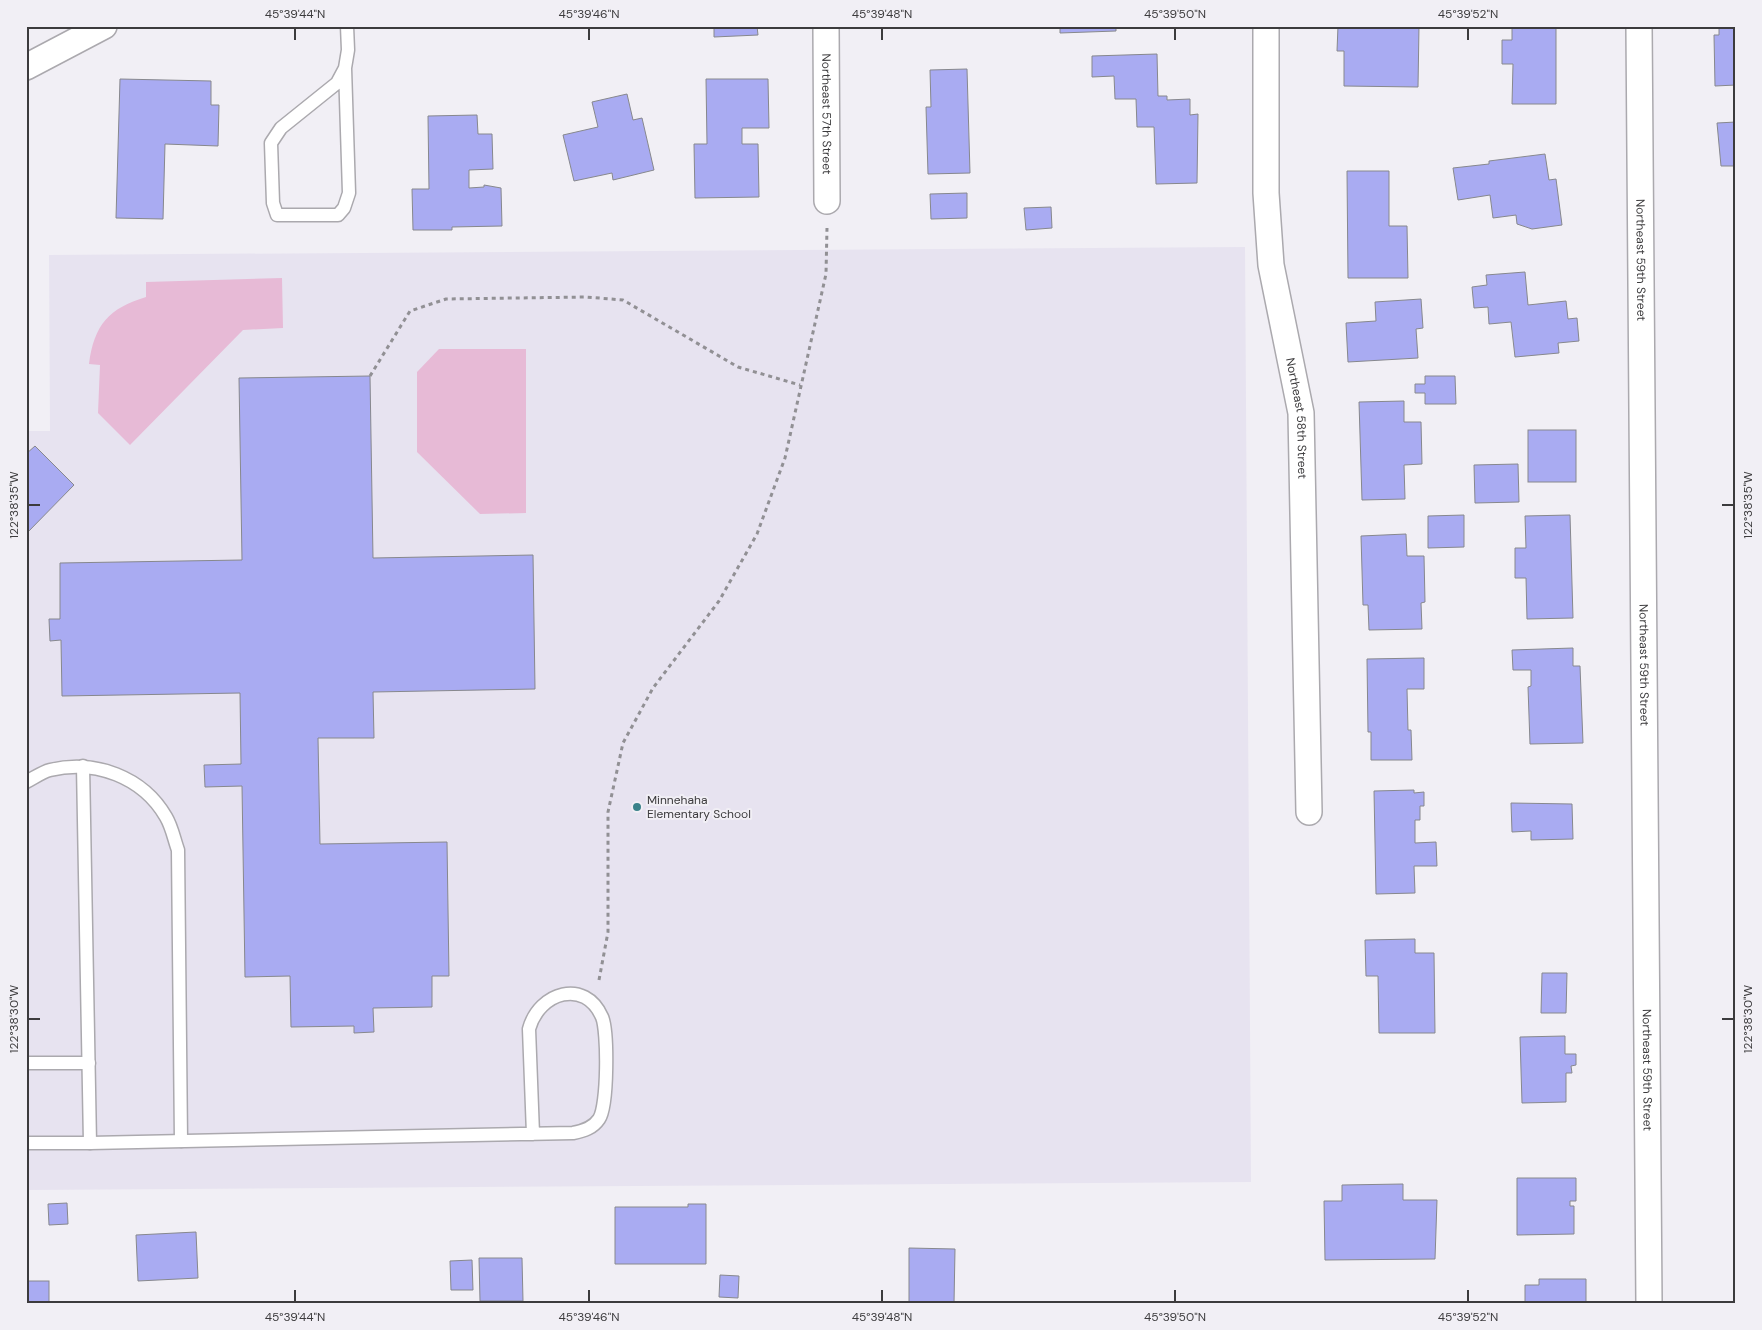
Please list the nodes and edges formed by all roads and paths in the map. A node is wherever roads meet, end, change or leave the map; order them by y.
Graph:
1 (104, 26) edge
2 (347, 26) edge
3 (826, 26) edge
4 (1266, 26) edge
5 (1639, 26) edge
6 (26, 67) edge
7 (345, 68) junction
8 (827, 201) joint
9 (370, 376) dead end
10 (800, 385) junction
11 (83, 766) junction
12 (26, 782) edge
13 (1309, 812) dead end
14 (594, 1006) junction
15 (26, 1063) edge
16 (89, 1063) junction
17 (533, 1134) junction
18 (181, 1141) junction
19 (26, 1143) edge
20 (90, 1143) junction
21 (1649, 1304) edge

1 - 6 street
2 - 7 lane
3 - 8 street, Northeast 57th Street
4 - 13 street, Northeast 58th Street
5 - 21 street, Northeast 59th Street
7 - 7 lane
8 - 10 path
9 - 10 path
10 - 14 path
11 - 12 lane
11 - 16 lane
11 - 18 lane
14 - 17 lane
14 - 17 lane
15 - 16 lane
16 - 20 lane
17 - 18 lane
18 - 20 lane
19 - 20 lane

